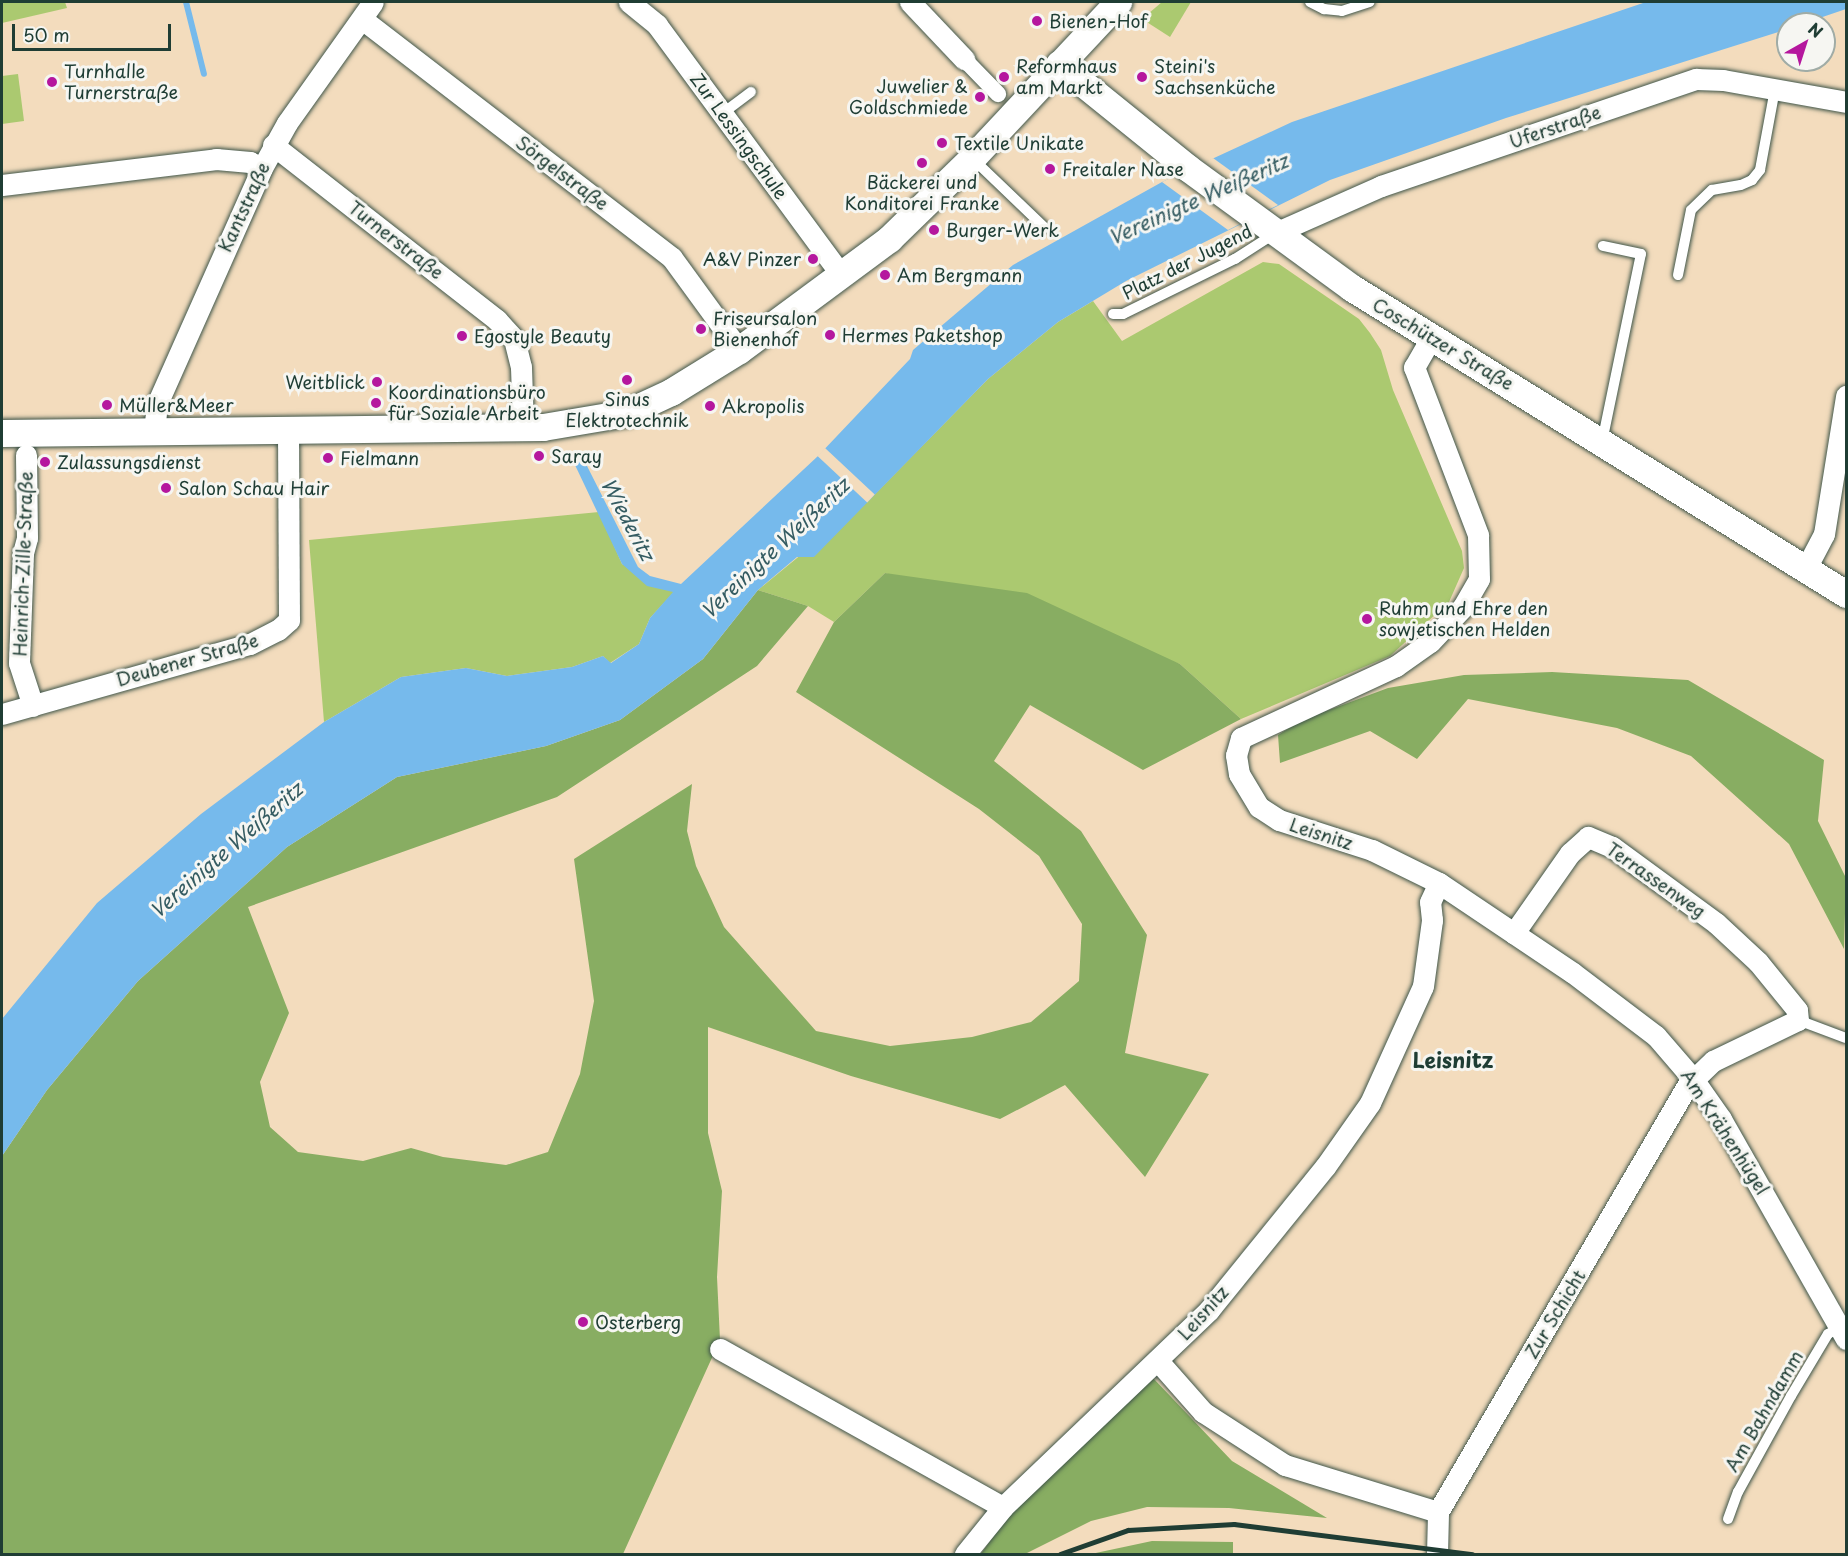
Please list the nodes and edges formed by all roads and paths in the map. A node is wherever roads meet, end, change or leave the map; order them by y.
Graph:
1 (629, 2) edge
2 (910, 2) edge
3 (1118, 2) edge
4 (1310, 2) edge
5 (1370, 2) edge
6 (367, 10) edge
7 (964, 59) joint
8 (1059, 64) junction
9 (1775, 89) junction
10 (751, 92) dead end
11 (998, 94) dead end
12 (1846, 102) edge
13 (723, 112) junction
14 (273, 146) junction
15 (972, 158) junction
16 (262, 168) junction
17 (2, 185) edge
18 (1264, 226) junction
19 (1045, 228) dead end
20 (1603, 246) dead end
21 (1678, 275) dead end
22 (842, 276) junction
23 (1113, 314) dead end
24 (1431, 338) junction
25 (739, 350) junction
26 (1846, 396) edge
27 (522, 417) junction
28 (1844, 426) edge
29 (288, 431) junction
30 (154, 432) junction
31 (2, 433) edge
32 (1602, 442) junction
33 (26, 455) dead end
34 (1805, 570) junction
35 (1846, 594) edge
36 (33, 706) junction
37 (2, 714) edge
38 (1438, 883) junction
39 (1514, 933) junction
40 (1798, 1020) junction
41 (1846, 1038) edge
42 (1693, 1079) junction
43 (1843, 1333) edge
44 (720, 1349) dead end
45 (1158, 1361) junction
46 (1003, 1507) junction
47 (1438, 1512) junction
48 (1728, 1519) dead end
49 (965, 1554) edge
50 (1437, 1554) edge

1 - 13 street, Zur Lessingschule
2 - 7 street
3 - 8 street
4 - 5 lane
6 - 14 street, Kantstraße
6 - 25 street, Sörgelstraße
7 - 11 street
8 - 15 street
8 - 18 street, Coschützer Straße
9 - 12 street, Uferstraße
9 - 18 street, Uferstraße
9 - 21 lane
10 - 13 lane
13 - 22 street, Zur Lessingschule
14 - 16 street, Kantstraße
14 - 27 street, Turnerstraße
15 - 19 lane
15 - 22 street
16 - 17 street
16 - 30 street, Kantstraße
18 - 23 lane, Platz der Jugend
18 - 24 street, Coschützer Straße
20 - 32 lane
22 - 25 street
24 - 32 street, Coschützer Straße
24 - 38 street, Leisnitz
25 - 27 street
26 - 28 street
27 - 29 street
28 - 34 street
29 - 30 street
29 - 36 street, Deubener Straße
30 - 31 street
32 - 34 street, Coschützer Straße
33 - 36 street, Heinrich-Zille-Straße
34 - 35 street, Coschützer Straße
36 - 37 street, Deubener Straße
38 - 39 street, Am Krähenhügel
38 - 45 street, Leisnitz
39 - 40 street, Terrassenweg
39 - 42 street, Am Krähenhügel
40 - 41 lane
40 - 42 street
42 - 43 street, Am Krähenhügel
42 - 47 street, Zur Schicht
43 - 48 lane, Am Bahndamm
44 - 46 street
45 - 46 street, Leisnitz
45 - 47 street
46 - 49 street, Leisnitz
47 - 50 street, Zur Schicht

